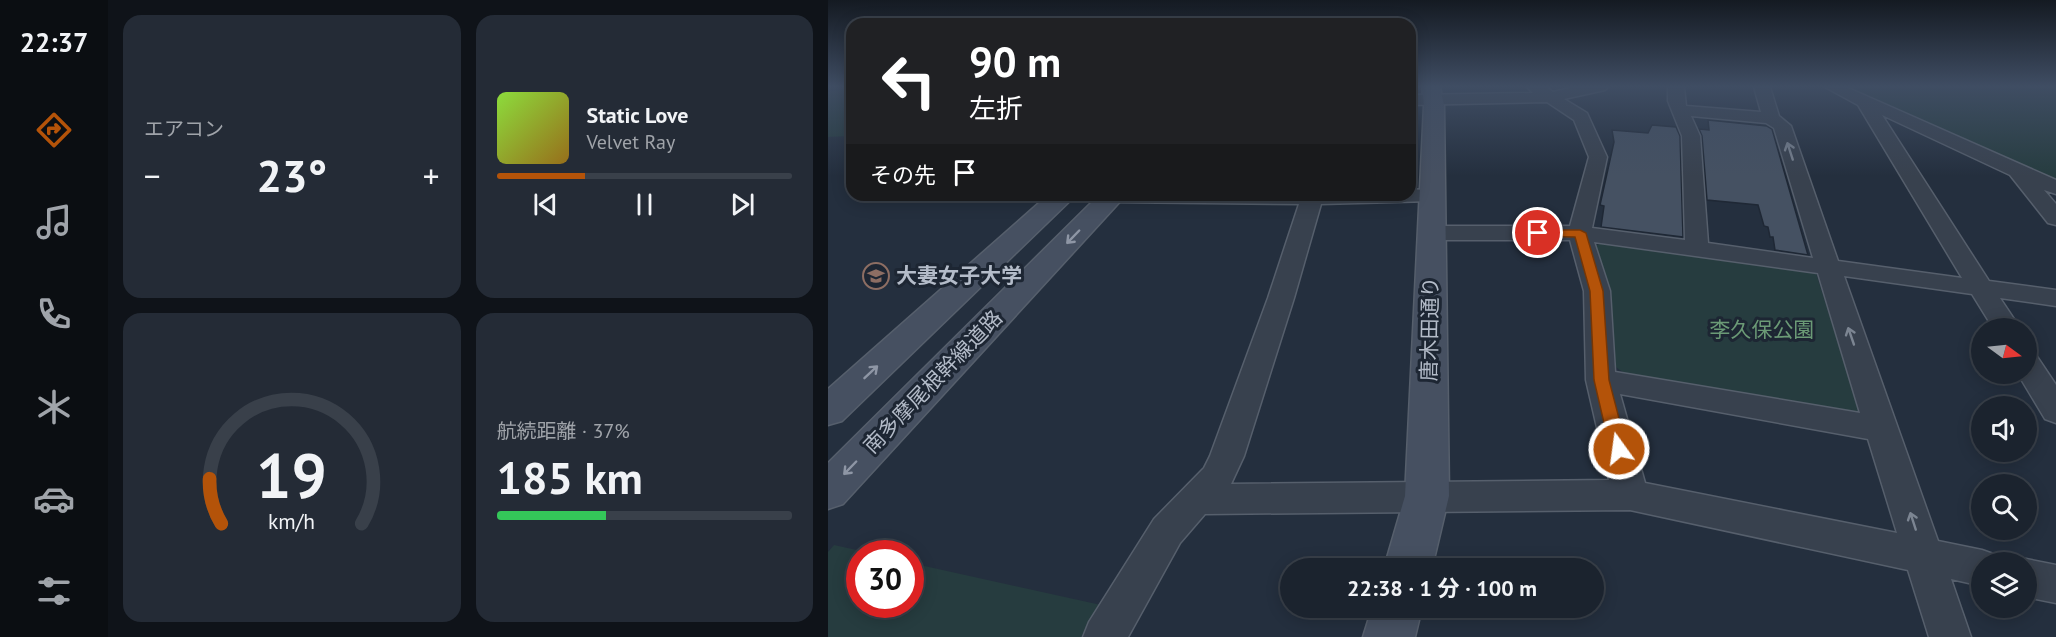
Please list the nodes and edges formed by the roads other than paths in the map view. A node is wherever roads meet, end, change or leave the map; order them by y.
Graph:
1 (1426, 117) edge
2 (1581, 117) edge
3 (1682, 117) edge
4 (1756, 117) edge
5 (1874, 117) edge
6 (1897, 117) edge
7 (1771, 118) joint
8 (2015, 170) junction
9 (2056, 188) edge
10 (1416, 195) edge
11 (1432, 195) junction
12 (1056, 201) edge
13 (1108, 201) edge
14 (1312, 201) edge
15 (2056, 218) edge
16 (1432, 233) junction
17 (1580, 233) junction
18 (1697, 249) junction
19 (1828, 267) junction
20 (1982, 288) junction
21 (2056, 298) edge
22 (2000, 318) edge
23 (1601, 380) junction
24 (2037, 380) edge
25 (828, 411) edge
26 (2056, 411) edge
27 (1883, 429) junction
28 (828, 491) edge
29 (1630, 495) junction
30 (1427, 496) junction
31 (1198, 499) junction
32 (1925, 557) junction
33 (1410, 558) edge
34 (1971, 566) edge
35 (2037, 580) edge
36 (2056, 584) edge
37 (1394, 618) edge
38 (1104, 637) edge
39 (1389, 637) edge
40 (1950, 637) edge

1 - 11 street, 唐木田通り
2 - 17 street
3 - 18 street
4 - 7 street
5 - 20 street
6 - 8 street
19 -> 7 street
8 - 9 street
8 - 15 street
10 - 11 street
11 - 16 street, 唐木田通り
25 -> 12 street, 南多摩尾根幹線道路
13 -> 28 street, 南多摩尾根幹線道路
14 - 31 street
16 - 17 street
16 - 30 street, 唐木田通り
17 - 18 street
17 - 23 street
18 - 19 street
19 - 20 street
27 -> 19 street
20 - 21 street
20 - 22 street
23 - 27 street
23 - 29 street
24 - 26 street
32 -> 27 street
29 - 30 street
29 - 32 street
30 - 31 street
30 - 33 street, 唐木田通り
31 - 38 street
32 - 34 street
32 - 40 street
35 - 36 street
37 - 39 street

